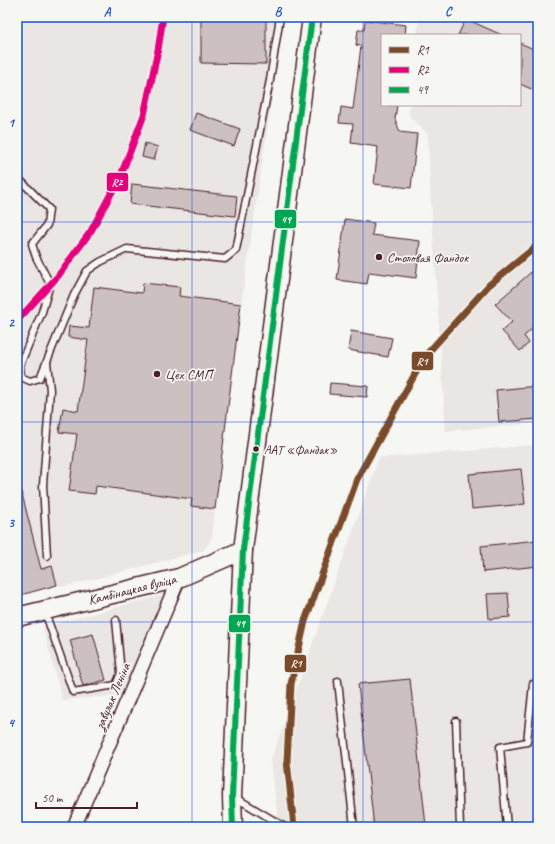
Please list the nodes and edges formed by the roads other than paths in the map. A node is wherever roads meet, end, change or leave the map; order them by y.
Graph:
1 (280, 17) edge
2 (312, 17) edge
3 (528, 17) edge
4 (538, 21) edge
5 (17, 177) edge
6 (47, 361) junction
7 (243, 550) junction
8 (47, 556) dead end
9 (179, 578) junction
10 (44, 610) junction
11 (17, 617) edge
12 (116, 620) dead end
13 (338, 681) dead end
14 (538, 684) edge
15 (456, 721) dead end
16 (232, 796) junction
17 (74, 827) edge
18 (233, 827) edge
19 (285, 827) edge
20 (354, 827) edge
21 (460, 827) edge
22 (507, 827) edge

1 - 6 lane
2 - 7 main road
3 - 4 lane
5 - 6 lane
6 - 8 lane
7 - 9 main road, Камбінацкая вуліца
7 - 16 main road
9 - 10 main road, Камбінацкая вуліца
9 - 17 street, завулак Леніна
10 - 11 main road, Камбінацкая вуліца
10 - 12 lane
13 - 20 lane
14 - 22 lane
15 - 21 lane
16 - 18 main road
16 - 19 lane

